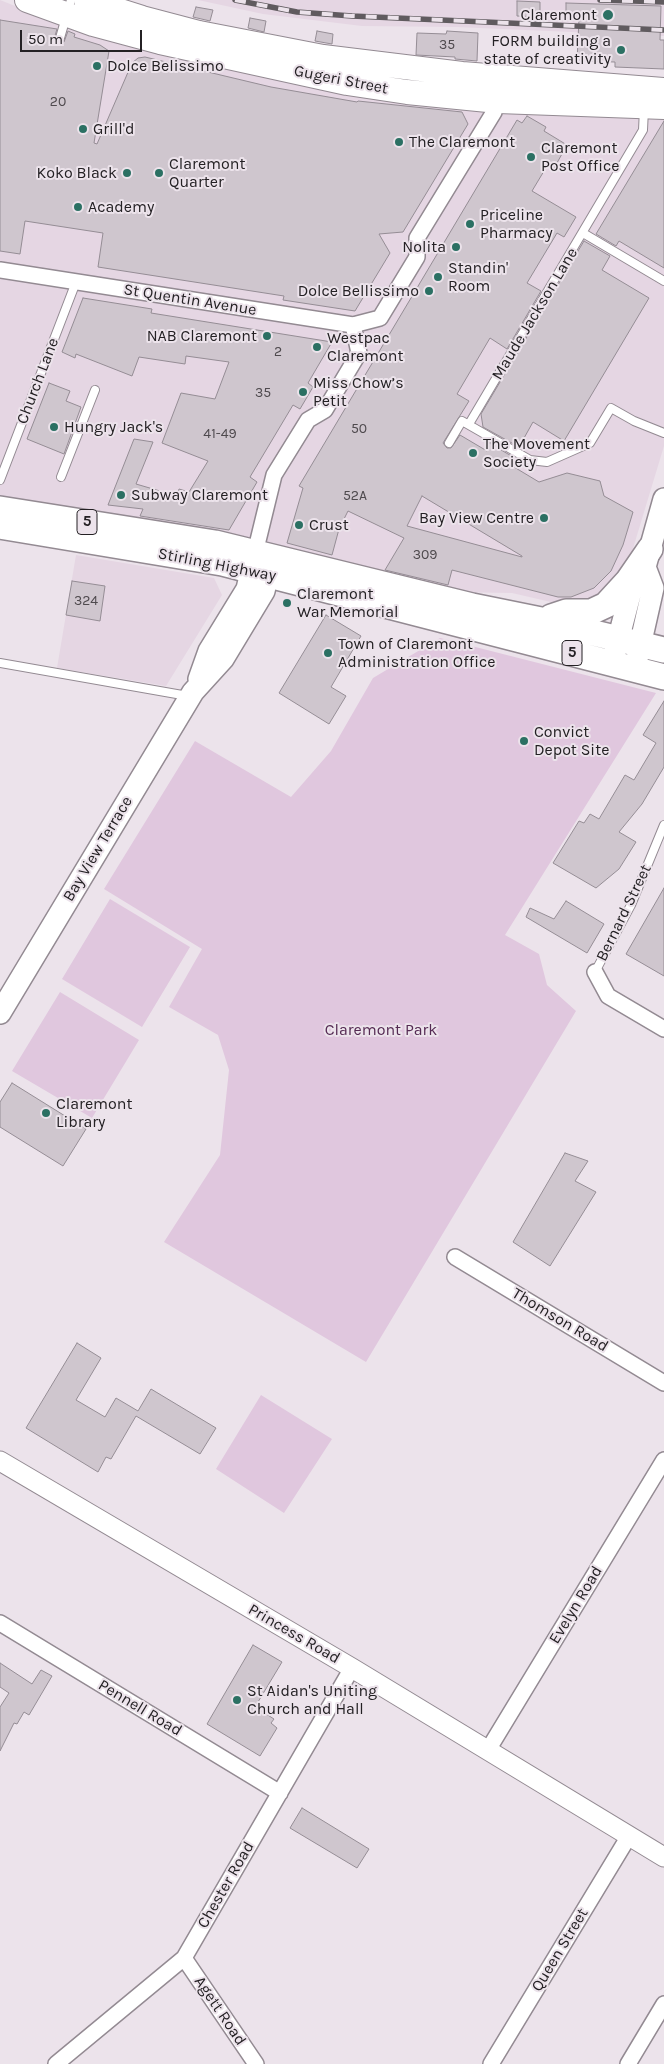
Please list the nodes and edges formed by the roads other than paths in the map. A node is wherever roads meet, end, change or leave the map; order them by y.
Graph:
1 (27, 0) edge
2 (86, 0) edge
3 (69, 8) edge
4 (60, 38) dead end
5 (503, 78) junction
6 (664, 90) edge
7 (498, 100) junction
8 (654, 107) edge
9 (583, 233) junction
10 (0, 270) edge
11 (664, 281) edge
12 (76, 282) junction
13 (353, 324) junction
14 (95, 390) dead end
15 (469, 424) junction
16 (664, 433) edge
17 (449, 443) dead end
18 (61, 477) dead end
19 (0, 480) edge
20 (664, 499) edge
21 (0, 508) edge
22 (0, 526) edge
23 (647, 558) junction
24 (262, 564) junction
25 (542, 620) junction
26 (641, 644) edge
27 (0, 663) edge
28 (623, 666) junction
29 (664, 677) edge
30 (194, 691) junction
31 (664, 825) edge
32 (595, 972) joint
33 (0, 1013) edge
34 (664, 1029) edge
35 (456, 1257) dead end
36 (664, 1382) edge
37 (664, 1460) edge
38 (0, 1461) edge
39 (0, 1623) edge
40 (352, 1668) junction
41 (488, 1750) junction
42 (280, 1793) junction
43 (628, 1836) junction
44 (664, 1857) edge
45 (184, 1958) junction
46 (664, 2004) edge
47 (56, 2064) edge
48 (256, 2064) edge
49 (490, 2064) edge
50 (628, 2064) edge

1 - 3 main road, Gugeri Street
2 - 5 main road, Gugeri Street
3 - 4 lane
3 - 7 main road, Gugeri Street
5 - 6 main road, Gugeri Street
5 - 7 street
7 - 8 main road, Gugeri Street
7 - 13 street, St Quentin Avenue
8 - 9 lane
9 - 11 lane, Maude Jackson Lane
9 - 15 lane, Maude Jackson Lane
10 - 12 street, St Quentin Avenue
12 - 13 street, St Quentin Avenue
12 - 19 lane, Church Lane
13 - 24 street, Bay View Terrace
14 - 18 lane
15 - 16 lane
15 - 17 lane
20 - 23 main road
21 - 24 highway, Stirling Highway / 5
22 - 24 highway, Stirling Highway / 5
23 - 25 highway
23 - 26 main road
24 - 25 highway, Stirling Highway / 5
24 - 28 highway, Stirling Highway / 5
24 - 30 main road, Bay View Terrace
25 - 26 highway, Stirling Highway / 5
26 - 28 main road
27 - 30 lane
28 - 29 highway, Stirling Highway / 5
30 - 33 main road, Bay View Terrace
31 - 32 lane, Bernard Street
32 - 34 street, Bernard Street
35 - 36 street, Thomson Road
37 - 41 street, Evelyn Road
38 - 40 street, Princess Road
39 - 42 street, Pennell Road
40 - 41 street, Princess Road
40 - 42 street, Chester Road
41 - 43 street, Princess Road
42 - 45 street, Chester Road
43 - 44 street, Princess Road
43 - 49 street, Queen Street
45 - 47 street, Chester Road
45 - 48 street, Agett Road
46 - 50 street

